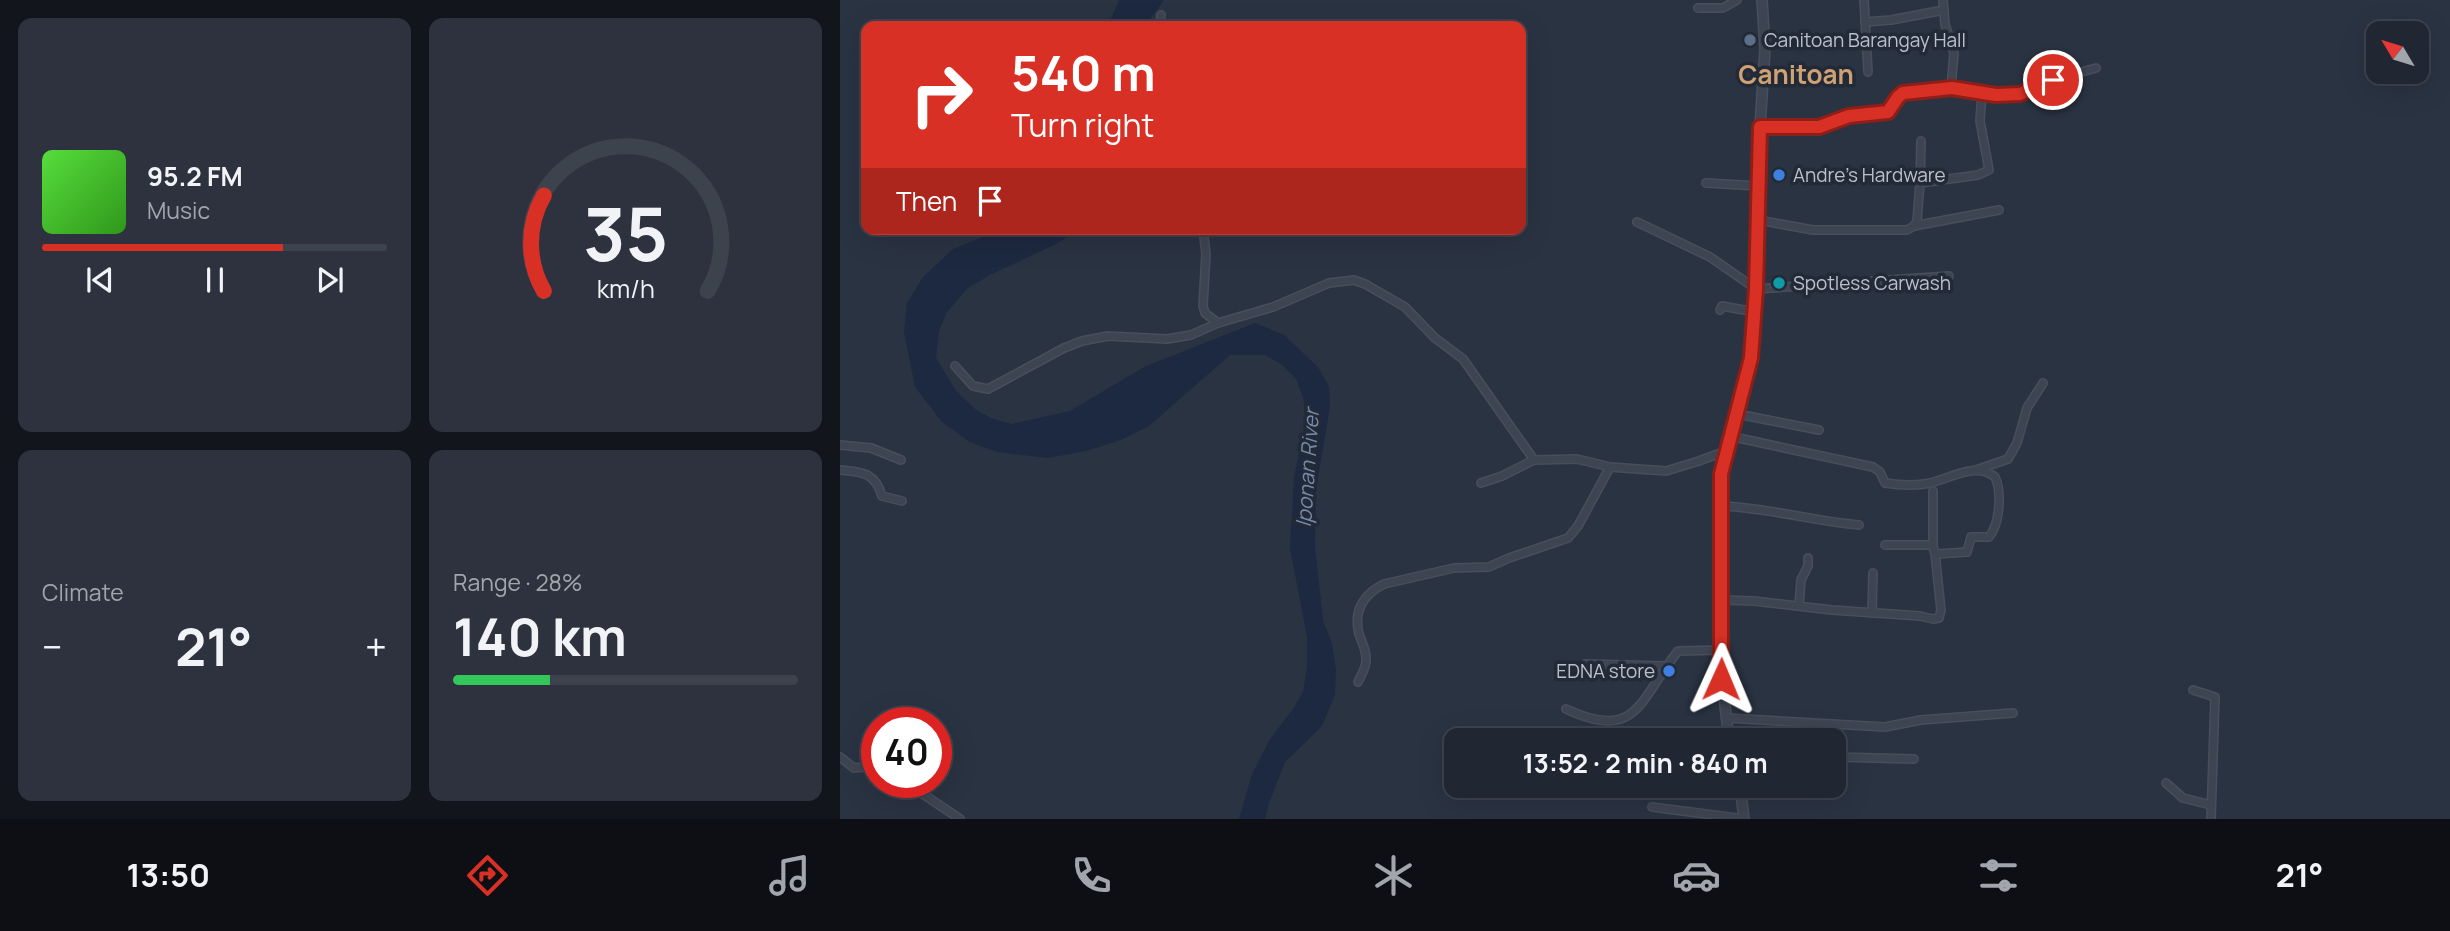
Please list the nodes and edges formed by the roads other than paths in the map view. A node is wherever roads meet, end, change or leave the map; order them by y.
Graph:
1 (1737, 0) edge
2 (1762, 0) edge
3 (1864, 0) edge
4 (1943, 0) edge
5 (1698, 8) dead end
6 (1944, 10) junction
7 (1161, 15) dead end
8 (1160, 21) edge
9 (1865, 22) junction
10 (2096, 68) dead end
11 (1868, 72) dead end
12 (1951, 88) junction
13 (1982, 93) junction
14 (1760, 127) junction
15 (1921, 141) dead end
16 (1706, 183) dead end
17 (1920, 183) junction
18 (1759, 186) junction
19 (1999, 210) dead end
20 (1758, 220) junction
21 (1637, 222) dead end
22 (1914, 226) junction
23 (1204, 235) edge
24 (1949, 276) dead end
25 (1756, 289) junction
26 (1720, 310) dead end
27 (1755, 312) junction
28 (1218, 323) junction
29 (956, 366) dead end
30 (2043, 383) dead end
31 (1737, 414) junction
32 (1819, 430) dead end
33 (1729, 436) junction
34 (840, 445) edge
35 (1726, 450) junction
36 (901, 460) dead end
37 (1534, 460) junction
38 (1609, 467) junction
39 (840, 470) edge
40 (1972, 472) junction
41 (1481, 483) dead end
42 (1933, 491) dead end
43 (902, 501) dead end
44 (1723, 506) junction
45 (1859, 525) dead end
46 (1885, 545) dead end
47 (1934, 549) junction
48 (1808, 558) dead end
49 (1873, 573) dead end
50 (1722, 600) junction
51 (1799, 606) junction
52 (1872, 613) junction
53 (1722, 650) junction
54 (1585, 664) dead end
55 (1667, 666) junction
56 (1358, 682) dead end
57 (2193, 690) dead end
58 (1566, 709) dead end
59 (2013, 713) dead end
60 (1727, 718) junction
61 (1728, 728) edge
62 (840, 757) edge
63 (1846, 757) edge
64 (1914, 759) dead end
65 (861, 766) edge
66 (2166, 783) dead end
67 (929, 798) edge
68 (1741, 798) edge
69 (2211, 805) junction
70 (1651, 807) dead end
71 (960, 819) edge
72 (1744, 819) edge
73 (2211, 819) edge

1 - 5 street
2 - 14 street
3 - 9 street
4 - 6 street
6 - 9 street
6 - 12 street
7 - 8 street
9 - 11 street
10 - 13 street
12 - 13 street
12 - 14 street
13 - 17 street
14 - 18 street
15 - 17 street
16 - 18 street
17 - 22 street
18 - 20 street
19 - 22 street
20 - 22 street
20 - 25 street
21 - 25 street
23 - 28 street
24 - 25 street
25 - 27 street
26 - 27 street
27 - 31 street
28 - 29 street
28 - 37 street
30 - 40 street
31 - 32 street
31 - 33 street
33 - 35 street
33 - 40 street
34 - 36 street
35 - 38 street
35 - 44 street
37 - 38 street
37 - 41 street
38 - 56 street
39 - 43 street
40 - 47 street
42 - 47 street
44 - 45 street
44 - 50 street
46 - 47 street
47 - 52 street
48 - 51 street
49 - 52 street
50 - 51 street
50 - 53 street
51 - 52 street
53 - 55 street
53 - 60 street
54 - 55 street
55 - 58 street
57 - 69 street
59 - 60 street
60 - 61 street
62 - 65 street
63 - 64 street
66 - 69 street
67 - 71 street
68 - 72 street
69 - 73 street
70 - 72 street

